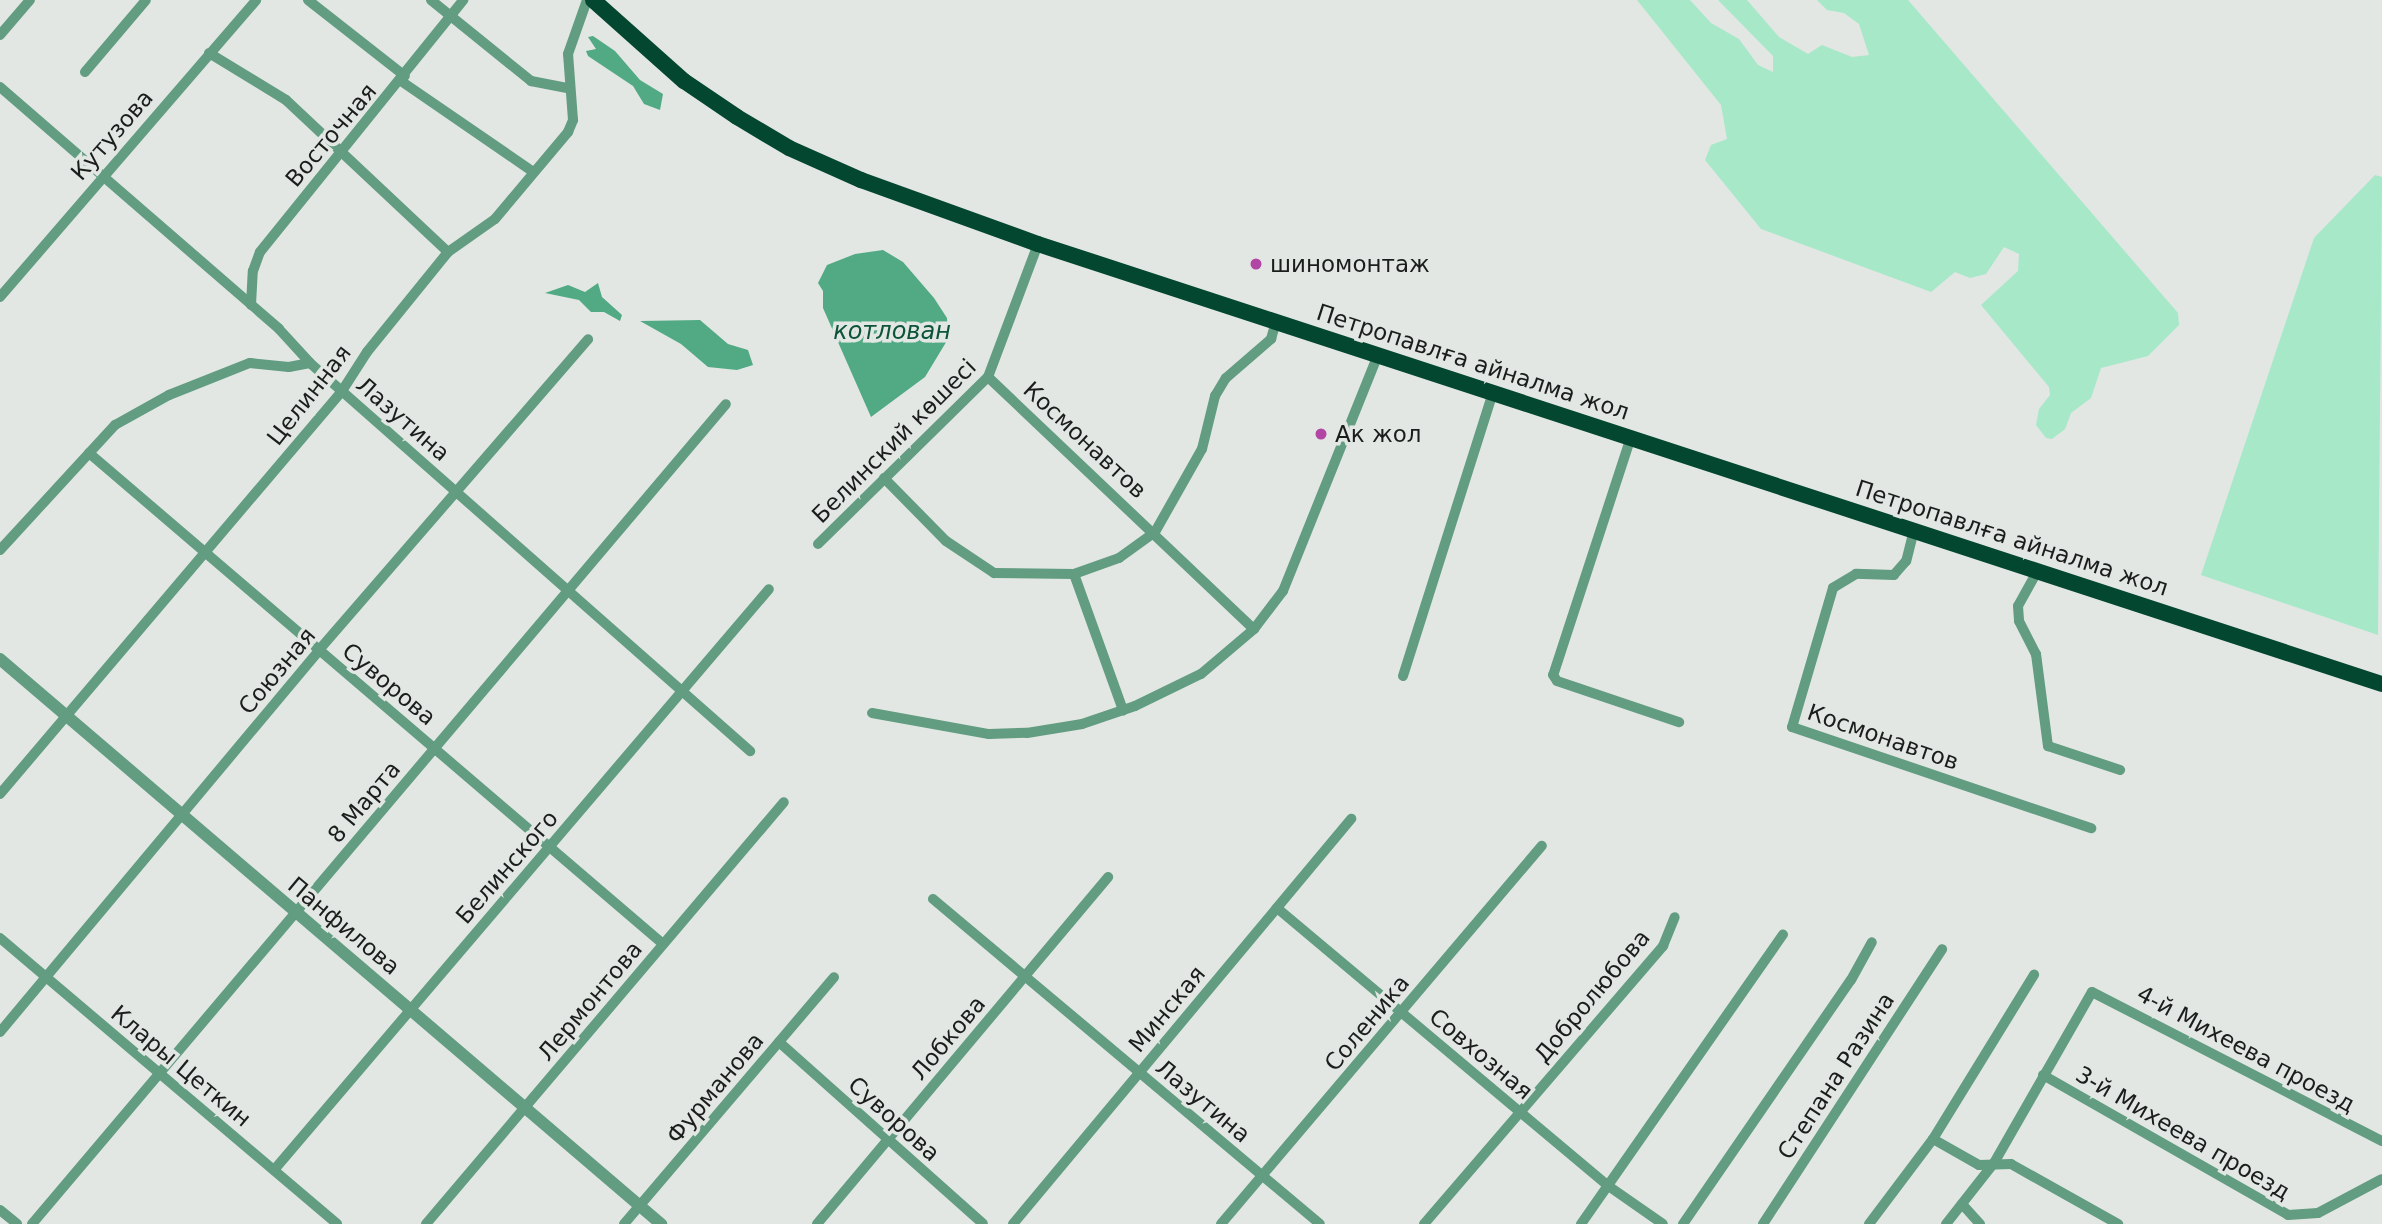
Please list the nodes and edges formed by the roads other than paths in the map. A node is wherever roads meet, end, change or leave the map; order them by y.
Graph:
1 (30, 0) edge
2 (146, 0) edge
3 (256, 0) edge
4 (308, 0) edge
5 (430, 0) edge
6 (463, 0) edge
7 (587, 0) edge
8 (593, 0) edge
9 (449, 17) junction
10 (0, 35) edge
11 (209, 53) junction
12 (85, 72) dead end
13 (403, 79) junction
14 (0, 87) edge
15 (568, 88) junction
16 (341, 151) junction
17 (532, 171) junction
18 (100, 177) junction
19 (1038, 244) junction
20 (448, 252) junction
21 (0, 297) edge
22 (251, 305) junction
23 (1276, 322) junction
24 (588, 339) dead end
25 (1378, 355) junction
26 (310, 363) junction
27 (988, 377) junction
28 (342, 391) junction
29 (1493, 392) junction
30 (726, 404) dead end
31 (1631, 437) junction
32 (89, 453) junction
33 (884, 478) junction
34 (455, 491) junction
35 (1914, 530) junction
36 (1155, 532) junction
37 (818, 544) dead end
38 (0, 550) edge
39 (205, 553) junction
40 (2038, 570) junction
41 (1074, 574) junction
42 (769, 590) dead end
43 (568, 591) junction
44 (1254, 629) junction
45 (319, 650) junction
46 (0, 659) edge
47 (1403, 676) dead end
48 (2382, 684) edge
49 (682, 691) junction
50 (1123, 710) junction
51 (872, 713) dead end
52 (66, 716) junction
53 (1679, 722) dead end
54 (435, 748) junction
55 (750, 751) dead end
56 (2120, 770) dead end
57 (0, 794) edge
58 (784, 802) dead end
59 (182, 815) junction
60 (1351, 819) dead end
61 (2091, 828) dead end
62 (1542, 846) dead end
63 (550, 847) junction
64 (1108, 877) dead end
65 (933, 899) dead end
66 (1277, 908) junction
67 (296, 912) junction
68 (1675, 917) dead end
69 (1783, 934) dead end
70 (0, 938) edge
71 (1872, 942) dead end
72 (663, 944) junction
73 (1942, 949) dead end
74 (2034, 975) dead end
75 (1025, 976) junction
76 (46, 977) junction
77 (834, 977) dead end
78 (410, 1010) junction
79 (1401, 1012) junction
80 (0, 1032) edge
81 (779, 1042) junction
82 (160, 1073) junction
83 (1139, 1073) junction
84 (2043, 1075) junction
85 (525, 1107) junction
86 (1520, 1112) junction
87 (888, 1139) junction
88 (1933, 1139) junction
89 (2382, 1141) edge
90 (1994, 1163) junction
91 (274, 1170) junction
92 (1262, 1175) junction
93 (2382, 1179) edge
94 (1607, 1185) junction
95 (1962, 1204) junction
96 (640, 1206) junction
97 (0, 1210) edge
98 (2285, 1219) edge
99 (17, 1224) edge
100 (32, 1224) edge
101 (337, 1224) edge
102 (426, 1224) edge
103 (624, 1224) edge
104 (662, 1224) edge
105 (817, 1224) edge
106 (983, 1224) edge
107 (1013, 1224) edge
108 (1221, 1224) edge
109 (1320, 1224) edge
110 (1424, 1224) edge
111 (1581, 1224) edge
112 (1663, 1224) edge
113 (1683, 1224) edge
114 (1763, 1224) edge
115 (1869, 1224) edge
116 (1946, 1224) edge
117 (1980, 1224) edge
118 (2118, 1224) edge

1 - 10 street
2 - 12 street
3 - 11 street, Кутузова
4 - 13 street
5 - 9 street
6 - 9 street, Восточная
7 - 15 street, Целинная
8 - 19 highway, Петропавлға айналма жол
9 - 13 street, Восточная
9 - 15 street
11 - 16 street
11 - 18 street, Кутузова
13 - 16 street, Восточная
13 - 17 street
14 - 18 street, Лазутина
15 - 17 street, Целинная
16 - 20 street
16 - 22 street, Восточная
17 - 20 street, Целинная
18 - 21 street, Кутузова
18 - 22 street, Лазутина
19 - 23 highway, Петропавлға айналма жол
19 - 27 street, Белинский көшесі
20 - 28 street, Целинная
22 - 26 street, Лазутина
23 - 25 highway, Петропавлға айналма жол
23 - 36 street, Космонавтов
24 - 34 street, Союзная
25 - 29 highway, Петропавлға айналма жол
25 - 44 street
26 - 28 street, Лазутина
26 - 32 street
27 - 33 street, Белинский көшесі
27 - 36 street, Космонавтов
28 - 34 street, Лазутина
28 - 39 street, Целинная
29 - 31 highway, Петропавлға айналма жол
29 - 47 street
30 - 43 street, 8 Марта
31 - 35 highway, Петропавлға айналма жол
31 - 53 street
32 - 38 street
32 - 39 street, Суворова
33 - 37 street, Белинский көшесі
33 - 41 street, Космонавтов
34 - 43 street, Лазутина
34 - 45 street, Союзная
35 - 40 highway, Петропавлға айналма жол
35 - 61 street, Космонавтов
36 - 41 street, Космонавтов
36 - 44 street, Космонавтов
39 - 45 street, Суворова
39 - 52 street, Целинная
40 - 48 highway, Петропавлға айналма жол
40 - 56 street
41 - 50 street
42 - 49 street, Белинского
43 - 49 street, Лазутина
43 - 54 street, 8 Марта
44 - 50 street
45 - 54 street, Суворова
45 - 59 street, Союзная
46 - 52 street, Панфилова
49 - 55 street, Лазутина
49 - 63 street, Белинского
50 - 51 street
52 - 57 street, Целинная
52 - 59 street, Панфилова
54 - 63 street, Суворова
54 - 67 street, 8 Марта
58 - 72 street, Лермонтова
59 - 67 street, Панфилова
59 - 76 street, Союзная
60 - 66 street, Минская
62 - 79 street, Соленика
63 - 72 street, Суворова
63 - 78 street, Белинского
64 - 75 street, Лобкова
65 - 75 street, Лазутина
66 - 79 street, Совхозная
66 - 83 street, Минская
67 - 78 street, Панфилова
67 - 82 street, 8 Марта
68 - 86 street, Добролюбова
69 - 94 street
70 - 76 street, Клары Цеткин
71 - 113 street
72 - 85 street, Лермонтова
73 - 114 street, Степана Разина
74 - 88 street
75 - 83 street, Лазутина
75 - 87 street, Лобкова
76 - 80 street, Союзная
76 - 82 street, Клары Цеткин
77 - 81 street, Фурманова
78 - 85 street, Панфилова
78 - 91 street, Белинского
79 - 86 street, Совхозная
79 - 92 street, Соленика
81 - 87 street, Суворова
81 - 96 street, Фурманова
82 - 91 street, Клары Цеткин
82 - 100 street, 8 Марта
83 - 92 street, Лазутина
83 - 107 street, Минская
84 - 89 street, 4-й Михеева проезд
84 - 90 street
84 - 98 street, 3-й Михеева проезд
85 - 96 street, Панфилова
85 - 102 street, Лермонтова
86 - 94 street, Совхозная
86 - 110 street, Добролюбова
87 - 105 street, Лобкова
87 - 106 street, Суворова
88 - 90 street
88 - 115 street
90 - 95 street
90 - 118 street
91 - 101 street, Клары Цеткин
92 - 108 street, Соленика
92 - 109 street, Лазутина
93 - 98 street, 3-й Михеева проезд
94 - 111 street
94 - 112 street, Совхозная
95 - 116 street
95 - 117 street
96 - 103 street, Фурманова
96 - 104 street, Панфилова
97 - 99 street

